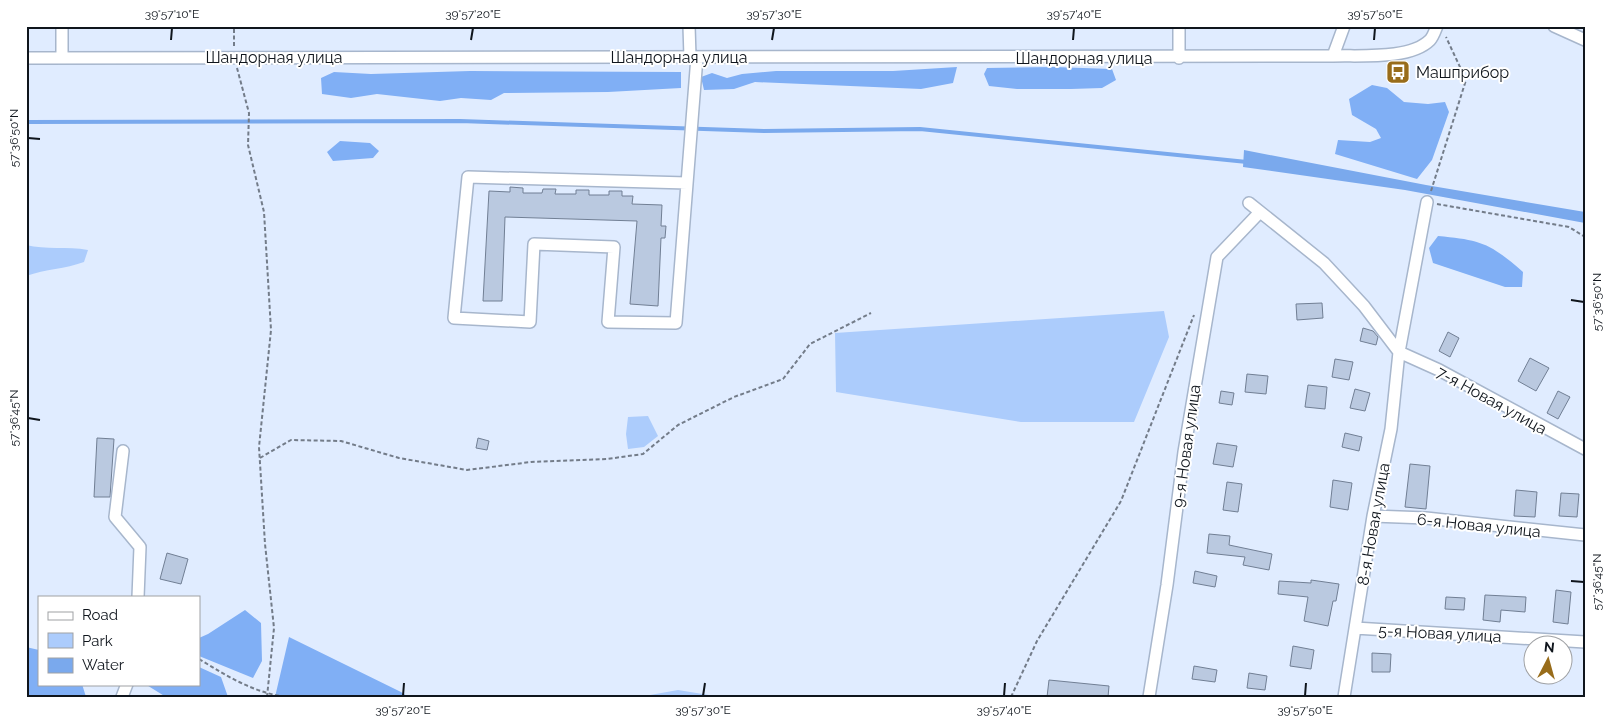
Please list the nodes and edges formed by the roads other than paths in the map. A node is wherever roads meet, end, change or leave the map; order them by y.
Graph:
1 (62, 26) edge
2 (688, 26) edge
3 (1179, 26) edge
4 (1344, 26) edge
5 (1554, 26) edge
6 (1441, 31) edge
7 (1585, 40) edge
8 (1333, 56) junction
9 (693, 57) junction
10 (26, 58) edge
11 (62, 58) junction
12 (1178, 58) junction
13 (687, 183) junction
14 (1249, 202) dead end
15 (1428, 202) road end
16 (1260, 212) junction
17 (1399, 352) junction
18 (1585, 449) edge
19 (123, 451) dead end
20 (1373, 516) junction
21 (1585, 535) edge
22 (138, 596) edge
23 (1355, 628) junction
24 (1585, 642) edge
25 (1149, 697) edge
26 (1344, 697) edge

1 - 11 street
2 - 9 street
3 - 12 street
4 - 8 street
5 - 7 street
6 - 8 street, Шандорная улица
8 - 12 street, Шандорная улица
9 - 11 street, Шандорная улица
9 - 12 street, Шандорная улица
9 - 13 street
10 - 11 street, Шандорная улица
13 - 13 street
14 - 16 street
15 - 17 street, 8-я Новая улица
16 - 17 street
16 - 25 street, 9-я Новая улица
17 - 18 street, 7-я Новая улица
17 - 20 street, 8-я Новая улица
19 - 22 street
20 - 21 street, 6-я Новая улица
20 - 23 street, 8-я Новая улица
23 - 24 street, 5-я Новая улица
23 - 26 street, 8-я Новая улица

